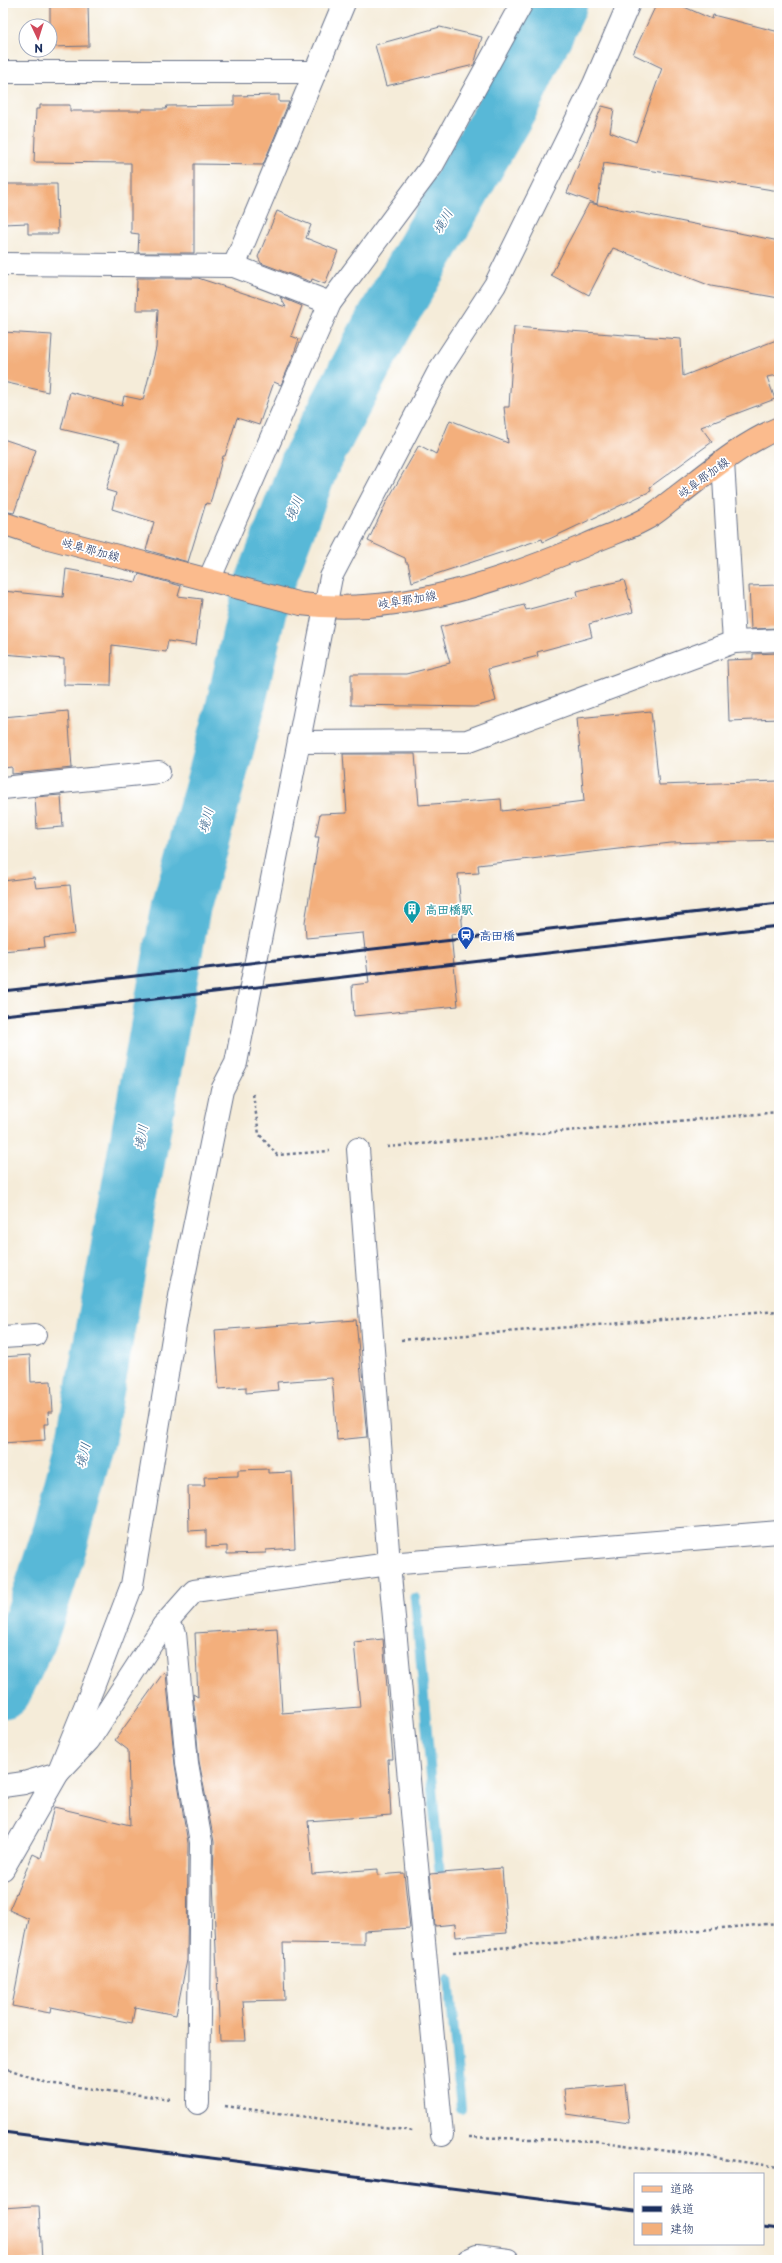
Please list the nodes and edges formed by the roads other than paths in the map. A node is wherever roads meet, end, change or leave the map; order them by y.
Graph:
1 (344, 3) edge
2 (522, 3) edge
3 (629, 3) edge
4 (3, 72) edge
5 (315, 72) junction
6 (3, 264) edge
7 (234, 266) junction
8 (330, 303) junction
9 (779, 428) edge
10 (724, 462) junction
11 (3, 523) edge
12 (218, 583) junction
13 (326, 607) junction
14 (779, 640) edge
15 (734, 642) junction
16 (299, 742) junction
17 (159, 772) dead end
18 (3, 788) edge
19 (358, 1149) road end
20 (36, 1335) dead end
21 (3, 1337) edge
22 (779, 1532) edge
23 (389, 1564) junction
24 (163, 1626) junction
25 (58, 1773) junction
26 (13, 1784) edge
27 (3, 1869) edge
28 (198, 2103) road end
29 (442, 2135) road end
30 (468, 2260) edge
31 (508, 2260) edge

1 - 5 street
2 - 8 street
3 - 13 street
4 - 5 street
5 - 7 street
6 - 7 street
7 - 8 street
8 - 12 street
9 - 10 main road, 岐阜那加線
10 - 13 main road, 岐阜那加線
10 - 15 street
11 - 12 main road, 岐阜那加線
12 - 13 main road, 岐阜那加線
13 - 16 street
14 - 15 street
15 - 16 street
16 - 25 street
17 - 18 street
19 - 23 street
20 - 21 street
22 - 23 street
23 - 24 street
23 - 29 street
24 - 25 street
24 - 28 street
25 - 26 street
25 - 27 street
30 - 31 street

